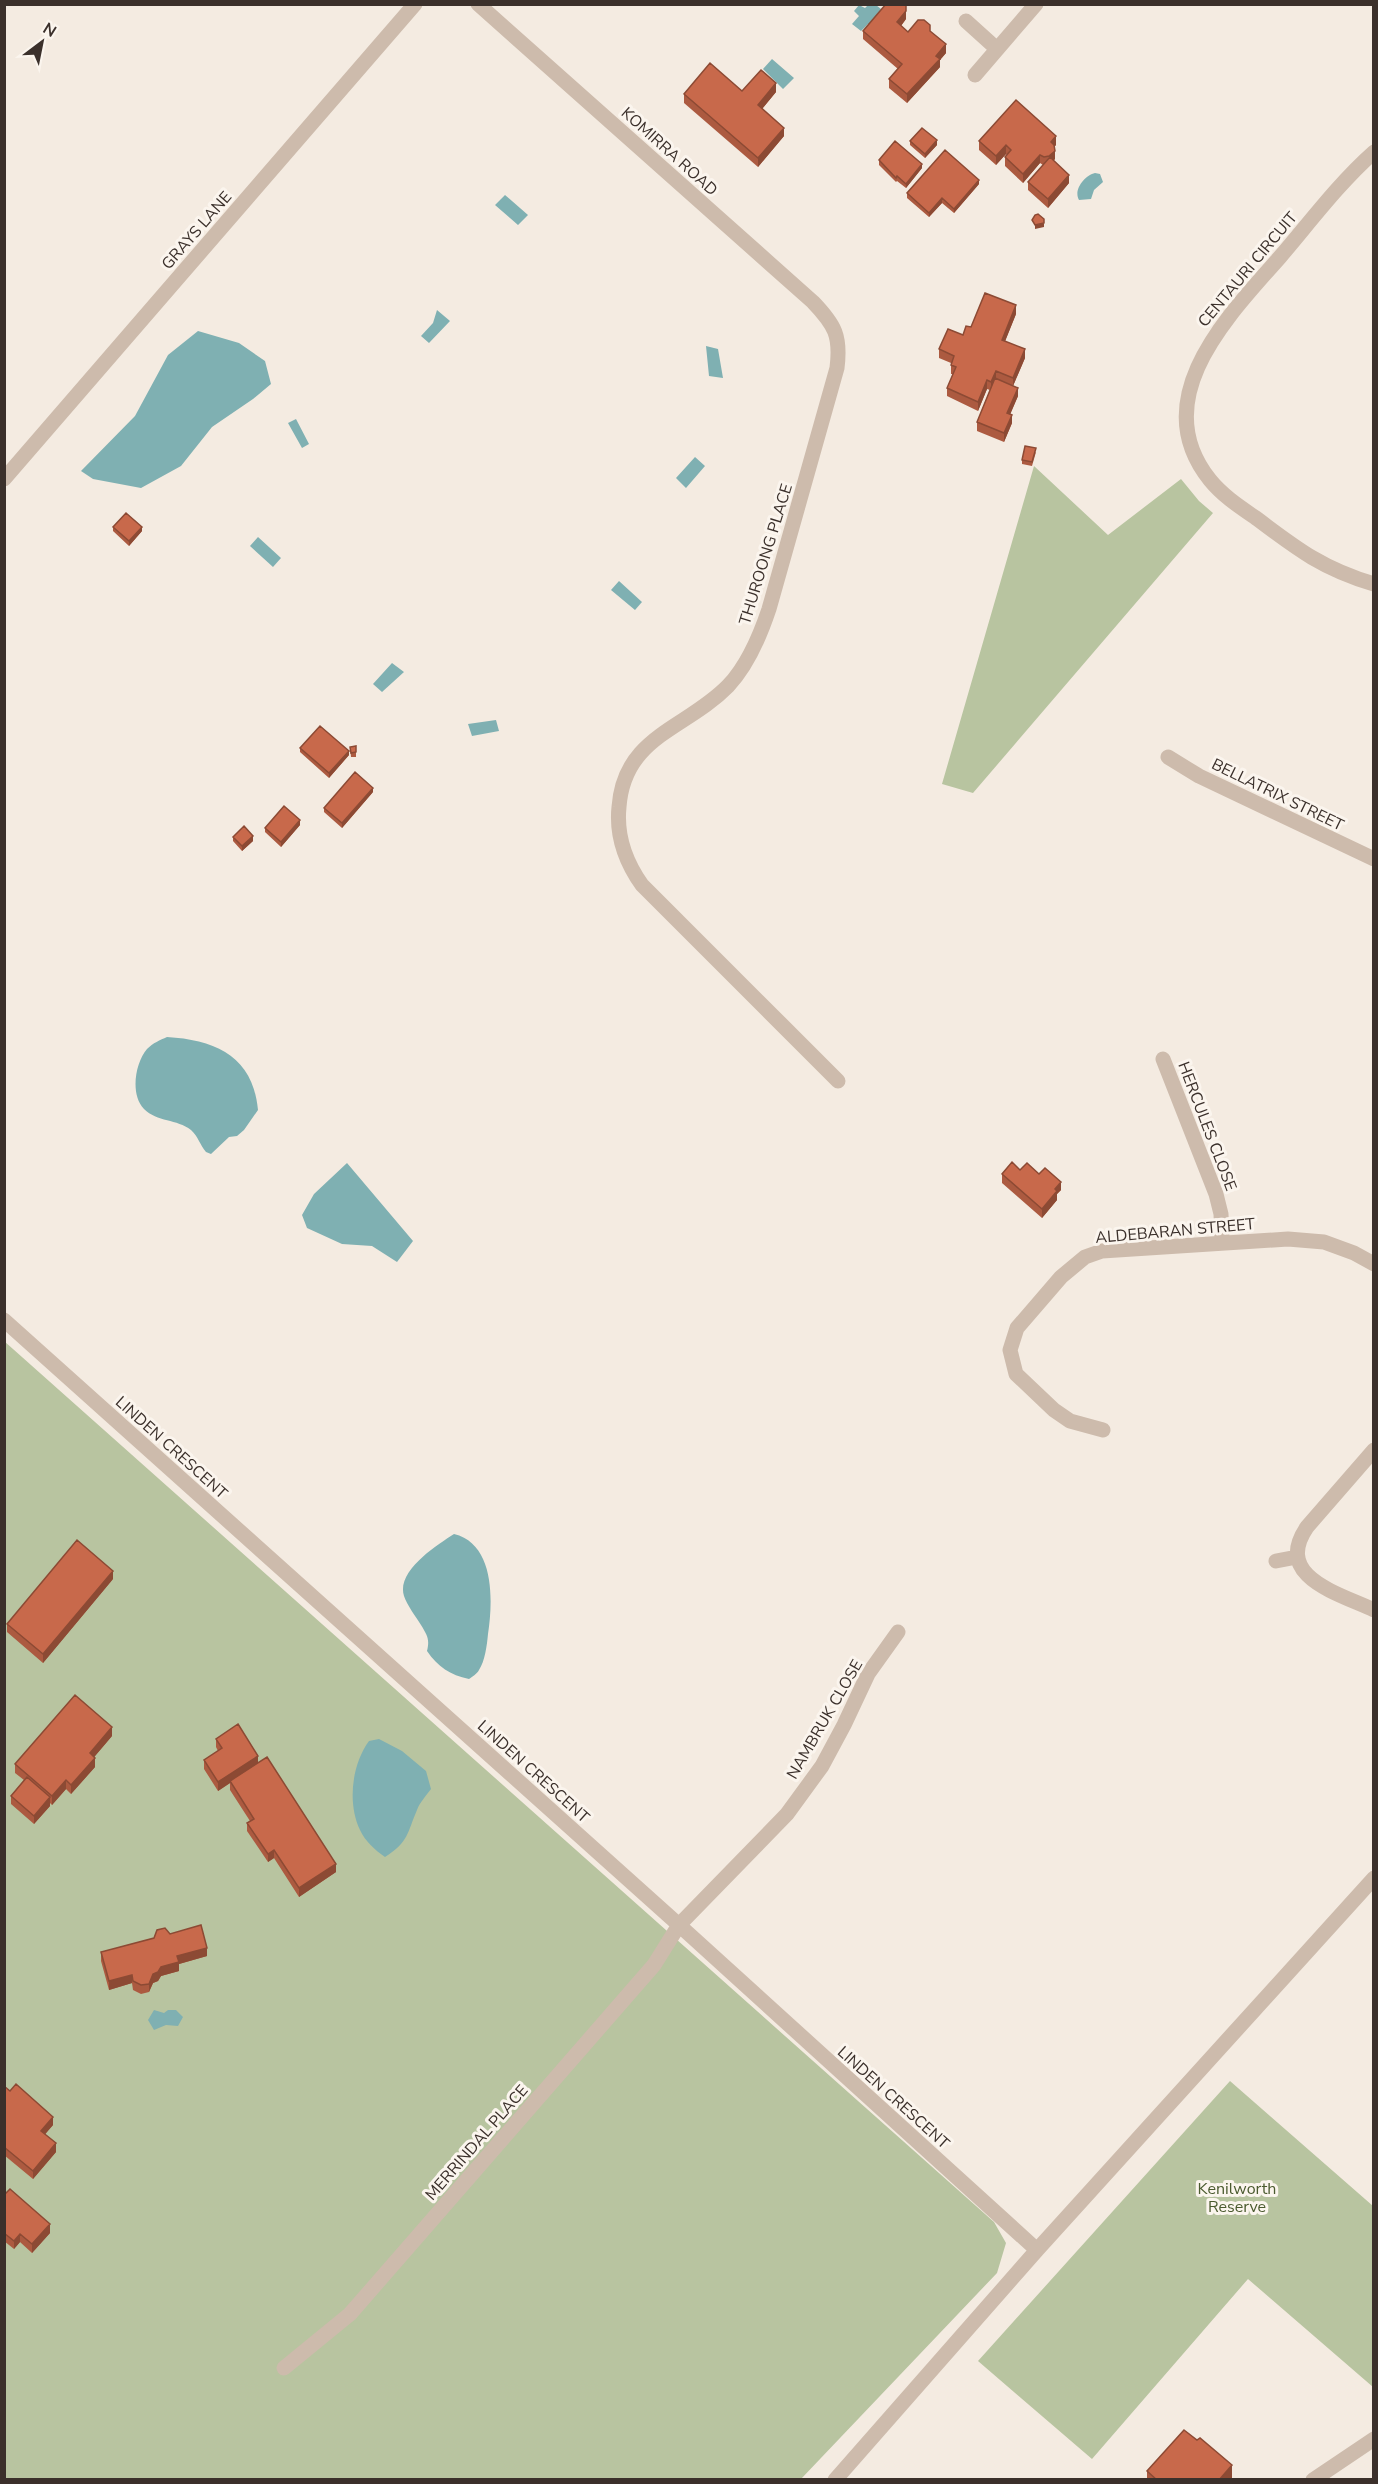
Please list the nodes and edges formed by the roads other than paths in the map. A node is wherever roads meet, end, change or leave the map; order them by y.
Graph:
1 (415, 4) edge
2 (478, 4) edge
3 (1036, 4) edge
4 (966, 21) dead end
5 (997, 49) junction
6 (975, 75) dead end
7 (1374, 152) edge
8 (835, 329) joint
9 (4, 479) edge
10 (1374, 584) edge
11 (1168, 757) dead end
12 (1374, 859) edge
13 (1163, 1059) dead end
14 (838, 1081) dead end
15 (1222, 1241) junction
16 (1374, 1264) edge
17 (4, 1320) edge
18 (1103, 1430) dead end
19 (1374, 1450) edge
20 (1297, 1557) junction
21 (1276, 1561) dead end
22 (1374, 1610) edge
23 (898, 1632) dead end
24 (1374, 1878) edge
25 (679, 1925) junction
26 (1037, 2250) junction
27 (284, 2368) dead end
28 (1374, 2439) edge
29 (835, 2480) edge
30 (1313, 2480) edge

1 - 9 street, GRAYS LANE
2 - 8 street, KOMIRRA ROAD
3 - 5 street
4 - 5 street
5 - 6 street
7 - 10 street, CENTAURI CIRCUIT
8 - 14 street, THUROONG PLACE
11 - 12 street, BELLATRIX STREET
13 - 15 street, HERCULES CLOSE
15 - 16 street, ALDEBARAN STREET
15 - 18 street, ALDEBARAN STREET
17 - 25 street, LINDEN CRESCENT
19 - 20 street
20 - 21 street
20 - 22 street
23 - 25 street, NAMBRUK CLOSE
24 - 26 street
25 - 26 street, LINDEN CRESCENT
25 - 27 street, MERRINDAL PLACE
26 - 29 street
28 - 30 street

